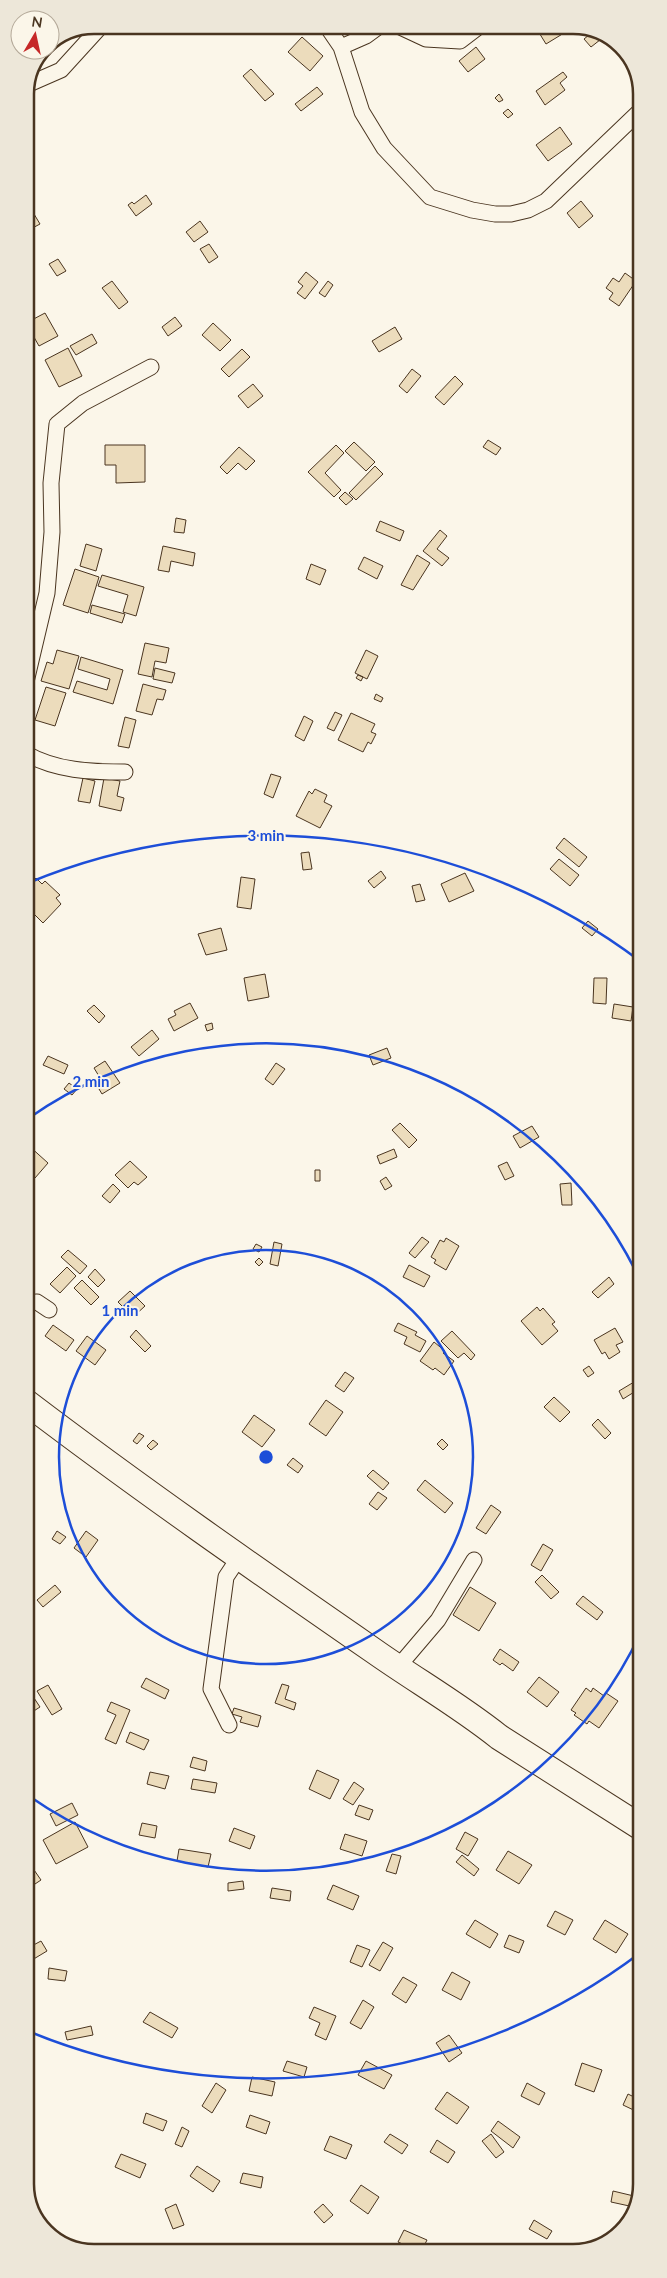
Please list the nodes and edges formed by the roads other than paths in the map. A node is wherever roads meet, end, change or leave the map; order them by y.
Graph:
1 (94, 34) edge
2 (332, 34) edge
3 (369, 34) edge
4 (415, 34) edge
5 (470, 34) edge
6 (341, 47) junction
7 (35, 81) edge
8 (633, 118) edge
9 (152, 367) dead end
10 (34, 648) edge
11 (34, 758) edge
12 (125, 772) dead end
13 (34, 1302) edge
14 (49, 1310) dead end
15 (34, 1408) edge
16 (240, 1556) junction
17 (474, 1560) dead end
18 (398, 1667) junction
19 (230, 1725) dead end
20 (633, 1822) edge

1 - 7 street
2 - 6 street
3 - 6 street
4 - 5 street
6 - 8 street
9 - 10 street
11 - 12 street
13 - 14 street
15 - 16 main road
16 - 18 main road
16 - 19 street
17 - 18 street
18 - 20 main road

